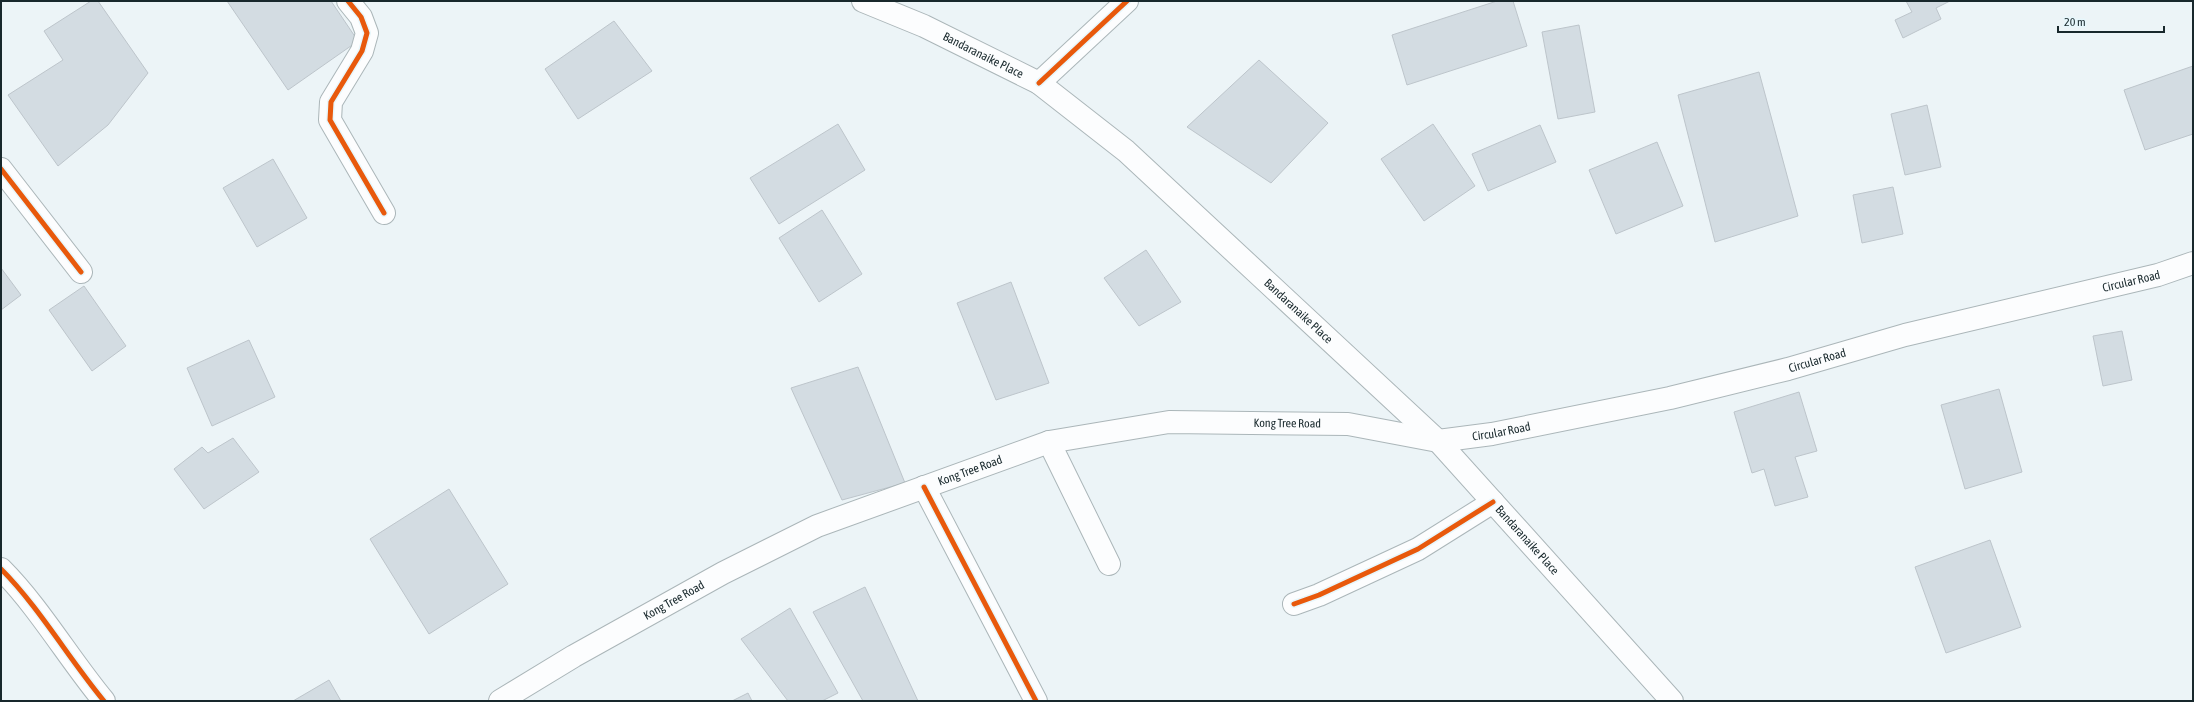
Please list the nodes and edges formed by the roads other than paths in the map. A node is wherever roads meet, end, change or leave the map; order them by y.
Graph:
1 (348, 1) edge
2 (863, 1) edge
3 (1127, 1) edge
4 (1039, 83) junction
5 (1, 169) edge
6 (384, 213) dead end
7 (2193, 263) edge
8 (81, 272) dead end
9 (1438, 441) junction
10 (1050, 442) junction
11 (924, 487) junction
12 (1493, 502) junction
13 (1109, 564) dead end
14 (1, 569) edge
15 (1294, 604) dead end
16 (104, 701) edge
17 (500, 701) edge
18 (1036, 701) edge
19 (1672, 701) edge

1 - 6 main road
2 - 4 main road, Bandaranaike Place
3 - 4 main road
4 - 9 main road, Bandaranaike Place
5 - 8 main road
7 - 9 main road, Circular Road
9 - 10 main road, Kong Tree Road
9 - 12 main road, Bandaranaike Place
10 - 11 main road, Kong Tree Road
10 - 13 main road
11 - 17 main road, Kong Tree Road
11 - 18 main road
12 - 15 main road
12 - 19 main road, Bandaranaike Place
14 - 16 main road

